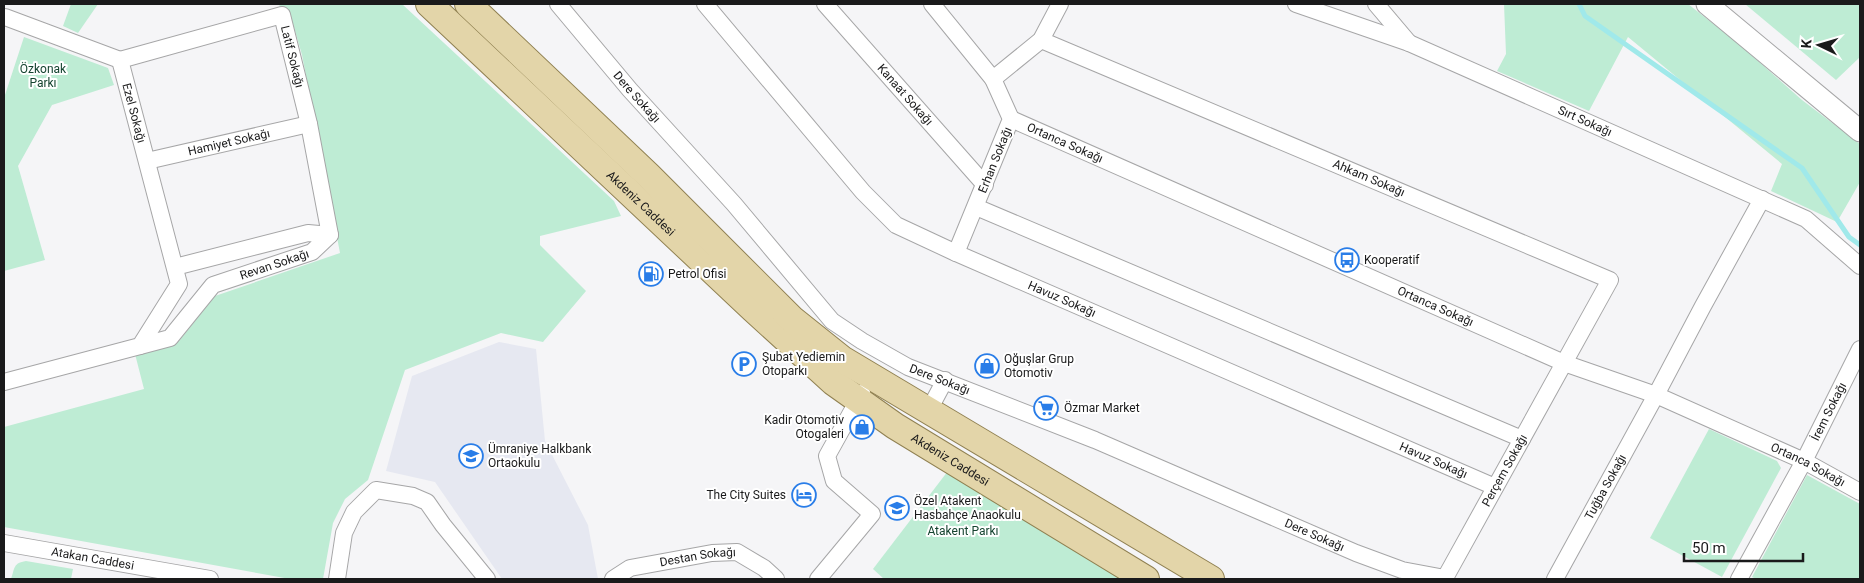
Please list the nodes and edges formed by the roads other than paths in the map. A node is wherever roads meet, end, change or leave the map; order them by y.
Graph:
1 (429, 4) edge
2 (468, 4) edge
3 (558, 4) edge
4 (705, 4) edge
5 (825, 4) edge
6 (932, 4) edge
7 (1060, 4) edge
8 (1296, 4) edge
9 (1376, 4) edge
10 (1708, 4) edge
11 (6, 14) edge
12 (1041, 40) junction
13 (1408, 43) junction
14 (120, 60) junction
15 (993, 78) junction
16 (1011, 119) junction
17 (309, 124) junction
18 (1860, 131) edge
19 (147, 161) junction
20 (985, 185) junction
21 (1762, 199) junction
22 (976, 207) junction
23 (330, 235) junction
24 (956, 253) junction
25 (1860, 266) edge
26 (175, 267) junction
27 (140, 346) junction
28 (1860, 349) edge
29 (1564, 363) junction
30 (872, 376) junction
31 (945, 380) junction
32 (4, 382) edge
33 (1656, 395) junction
34 (858, 400) junction
35 (929, 410) junction
36 (1522, 439) junction
37 (1804, 461) junction
38 (1496, 487) junction
39 (1860, 492) edge
40 (4, 544) edge
41 (633, 574) edge
42 (1445, 578) joint
43 (210, 579) edge
44 (337, 579) edge
45 (487, 579) edge
46 (613, 579) edge
47 (776, 579) edge
48 (818, 579) edge
49 (1146, 579) edge
50 (1211, 579) edge
51 (1554, 579) edge
52 (1739, 579) edge

1 - 34 main road, Akdeniz Caddesi
2 - 30 main road, Akdeniz Caddesi
3 - 31 street, Dere Sokağı
4 - 24 street, Havuz Sokağı
5 - 20 street, Kanaat Sokağı
6 - 15 street
7 - 12 street
8 - 13 street, Sırt Sokağı
9 - 13 street
10 - 18 street
11 - 14 street
12 - 15 street
12 - 29 street, Ahkam Sokağı
13 - 21 street, Sırt Sokağı
14 - 17 street, Latif Sokağı
14 - 19 street, Ezel Sokağı
15 - 16 street, Erhan Sokağı
16 - 20 street, Erhan Sokağı
16 - 29 street, Ortanca Sokağı
17 - 19 street, Hamiyet Sokağı
17 - 23 street, Latif Sokağı
19 - 26 street, Ezel Sokağı
20 - 22 street, Erhan Sokağı
21 - 25 street, Sırt Sokağı
21 - 33 street, Tuğba Sokağı
22 - 24 street, Erhan Sokağı
22 - 36 street
23 - 26 street, Revan Sokağı
23 - 27 street, Revan Sokağı
24 - 38 street, Havuz Sokağı
26 - 27 street, Ezel Sokağı
27 - 32 street, Revan Sokağı
28 - 37 street, İrem Sokağı
29 - 33 street, Ortanca Sokağı
29 - 36 street, Perçem Sokağı
30 - 34 street
30 - 35 main road, Akdeniz Caddesi
31 - 35 street
31 - 42 street, Dere Sokağı
33 - 37 street, Ortanca Sokağı
33 - 51 street, Tuğba Sokağı
34 - 48 street
34 - 49 main road, Akdeniz Caddesi
35 - 50 main road, Akdeniz Caddesi
36 - 38 street, Perçem Sokağı
37 - 39 street, Ortanca Sokağı
37 - 52 street, İrem Sokağı
38 - 42 street, Perçem Sokağı
40 - 43 street, Atakan Caddesi
41 - 46 street, Destan Sokağı
41 - 47 street, Destan Sokağı
44 - 45 street

